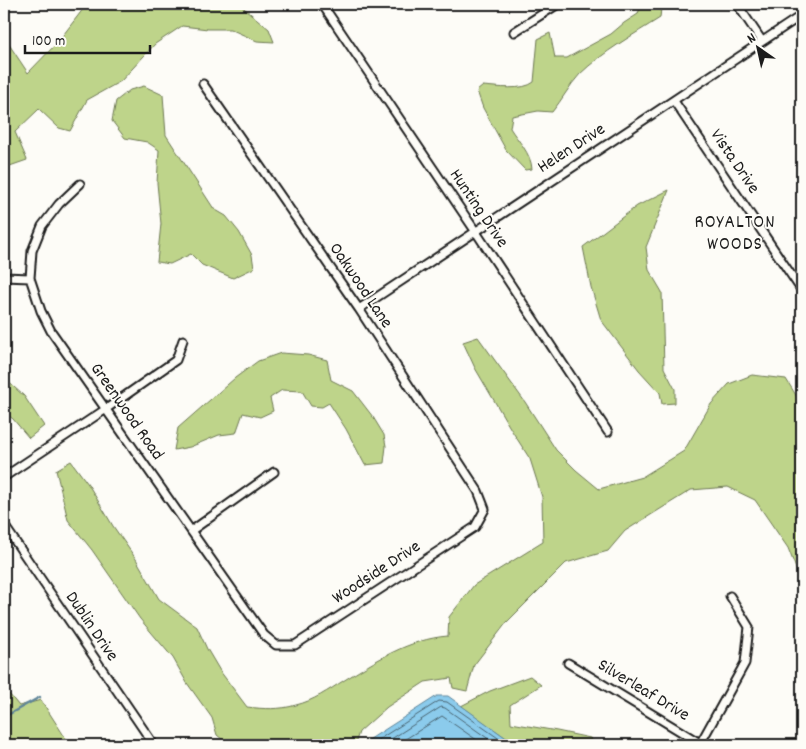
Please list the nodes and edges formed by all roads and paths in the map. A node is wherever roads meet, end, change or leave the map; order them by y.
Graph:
1 (322, 4) edge
2 (558, 4) edge
3 (736, 4) edge
4 (802, 15) edge
5 (514, 32) dead end
6 (762, 41) junction
7 (203, 84) dead end
8 (674, 100) junction
9 (80, 184) dead end
10 (476, 232) junction
11 (4, 277) edge
12 (30, 278) junction
13 (802, 291) edge
14 (359, 309) junction
15 (183, 340) dead end
16 (106, 409) junction
17 (608, 432) dead end
18 (274, 472) dead end
19 (4, 477) edge
20 (485, 509) joint
21 (4, 525) edge
22 (192, 531) junction
23 (730, 596) dead end
24 (276, 645) joint
25 (568, 663) dead end
26 (702, 744) edge
27 (154, 745) edge

1 - 10 street, Hunting Drive
2 - 5 street
3 - 6 street
4 - 6 street, Helen Drive
6 - 8 street, Helen Drive
7 - 14 street, Oakwood Lane
8 - 10 street, Helen Drive
8 - 13 street, Vista Drive
9 - 12 street, Greenwood Road
10 - 14 street, Helen Drive
10 - 17 street, Hunting Drive
11 - 12 street
12 - 16 street, Greenwood Road
14 - 20 street, Oakwood Lane
15 - 16 street
16 - 19 street
16 - 22 street, Greenwood Road
18 - 22 street
20 - 24 street, Woodside Drive
21 - 27 street, Dublin Drive
22 - 24 street, Greenwood Road
23 - 26 street
25 - 26 street, Silverleaf Drive

